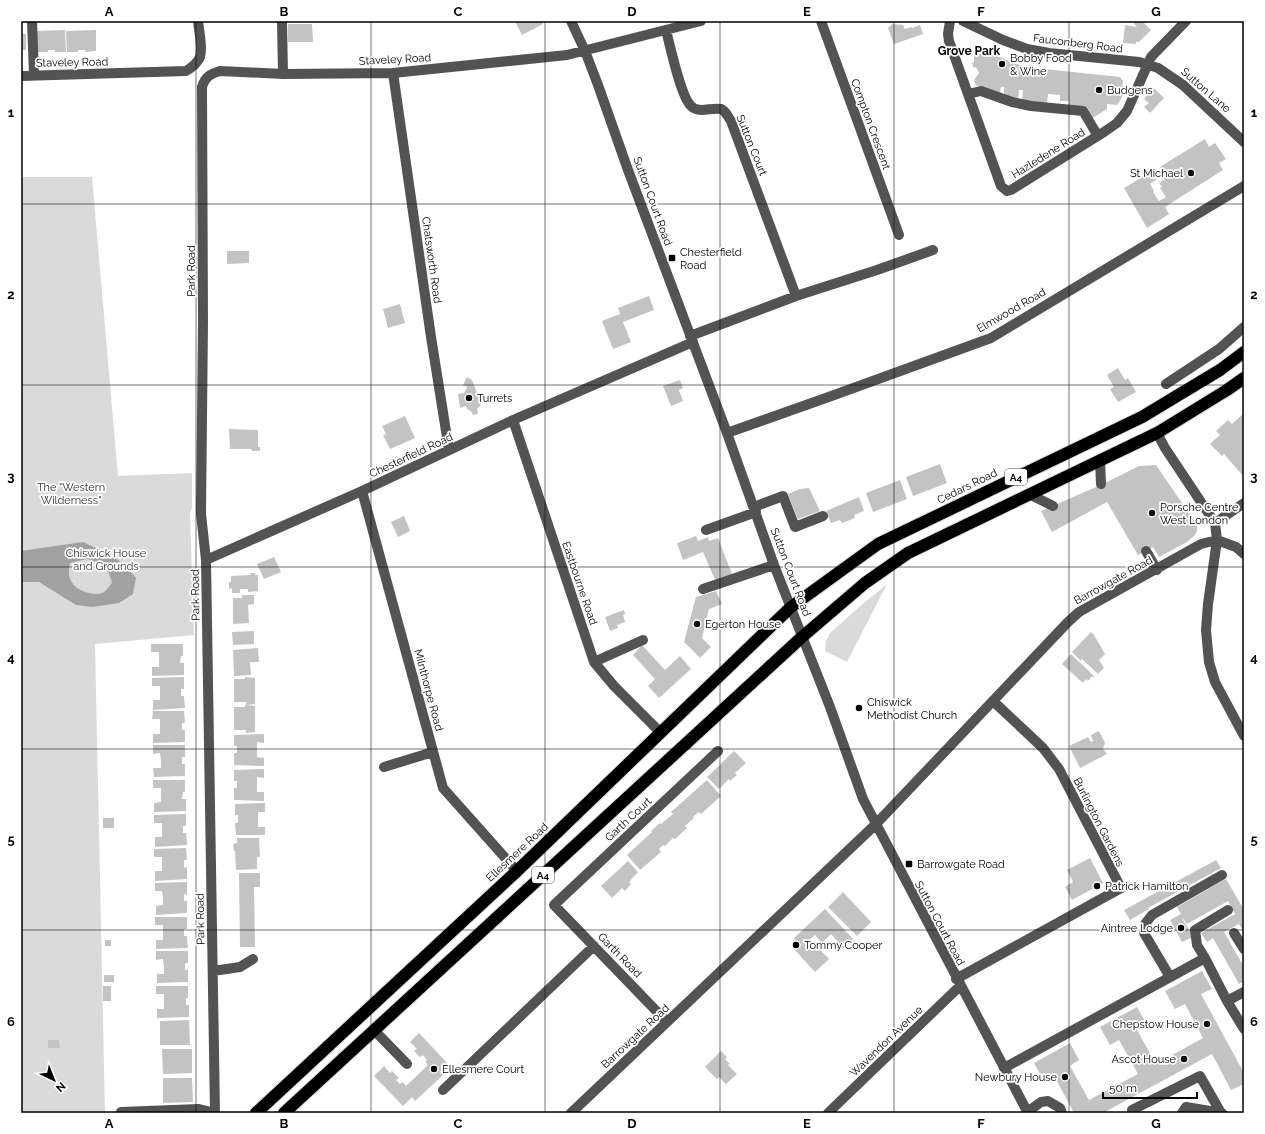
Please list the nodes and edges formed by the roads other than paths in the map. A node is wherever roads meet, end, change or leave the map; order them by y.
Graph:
1 (32, 21) edge
2 (198, 21) edge
3 (282, 21) edge
4 (571, 21) edge
5 (701, 21) edge
6 (821, 21) edge
7 (950, 21) edge
8 (964, 21) edge
9 (1186, 21) edge
10 (667, 27) edge
11 (585, 51) junction
12 (1147, 64) junction
13 (393, 73) junction
14 (283, 74) junction
15 (34, 75) junction
16 (21, 76) edge
17 (206, 77) joint
18 (968, 94) junction
19 (1098, 136) junction
20 (1244, 142) edge
21 (1244, 186) edge
22 (900, 235) dead end
23 (933, 250) dead end
24 (796, 296) junction
25 (1244, 326) edge
26 (692, 339) junction
27 (1244, 352) edge
28 (1244, 378) edge
29 (1166, 384) dead end
30 (512, 420) junction
31 (727, 433) junction
32 (1157, 433) junction
33 (449, 450) junction
34 (1100, 460) junction
35 (1101, 484) dead end
36 (362, 491) junction
37 (1029, 494) junction
38 (1244, 502) edge
39 (1053, 506) dead end
40 (755, 510) junction
41 (823, 516) dead end
42 (1215, 523) junction
43 (706, 530) dead end
44 (1217, 540) junction
45 (1146, 551) dead end
46 (1244, 554) edge
47 (206, 560) junction
48 (774, 565) junction
49 (1157, 570) junction
50 (703, 589) dead end
51 (791, 606) junction
52 (802, 637) junction
53 (643, 640) dead end
54 (594, 662) junction
55 (992, 701) junction
56 (660, 733) junction
57 (1244, 736) edge
58 (718, 751) dead end
59 (433, 752) junction
60 (384, 768) dead end
61 (875, 824) junction
62 (517, 871) junction
63 (1222, 875) dead end
64 (554, 905) joint
65 (1228, 910) dead end
66 (1234, 933) dead end
67 (594, 946) junction
68 (1244, 949) edge
69 (1205, 958) junction
70 (253, 959) dead end
71 (212, 971) junction
72 (1170, 978) junction
73 (958, 983) junction
74 (1244, 992) edge
75 (1227, 1001) junction
76 (667, 1022) junction
77 (1244, 1029) edge
78 (374, 1030) junction
79 (407, 1064) dead end
80 (1004, 1068) junction
81 (443, 1090) dead end
82 (121, 1112) edge
83 (215, 1113) edge
84 (256, 1113) edge
85 (284, 1113) edge
86 (571, 1113) edge
87 (828, 1113) edge
88 (1027, 1113) edge
89 (1062, 1113) edge
90 (1133, 1113) edge
91 (1182, 1113) edge
92 (1221, 1113) edge

1 - 15 street
2 - 15 street, Staveley Road
3 - 14 street
4 - 11 street, Sutton Court Road
5 - 10 street
6 - 22 street, Compton Crescent
7 - 18 street, Hazledene Road
8 - 12 street, Fauconberg Road
9 - 12 street, Hazledene Road
10 - 11 street
10 - 24 street, Sutton Court
11 - 13 street, Staveley Road
11 - 26 street, Sutton Court Road
12 - 19 street, Hazledene Road
12 - 20 street, Sutton Lane
13 - 14 street, Staveley Road
13 - 33 street, Chatsworth Road
14 - 17 street, Staveley Road
15 - 16 street, Staveley Road
17 - 47 street, Park Road
18 - 19 street
18 - 19 street, Hazledene Road
21 - 31 street, Elmwood Road
23 - 24 street, Chesterfield Road
24 - 26 street, Chesterfield Road
25 - 29 street
26 - 30 street, Chesterfield Road
26 - 31 street, Sutton Court Road
27 - 51 highway, Cedars Road / A4
28 - 32 highway, A4
30 - 33 street, Chesterfield Road
30 - 54 street, Eastbourne Road
31 - 40 street, Sutton Court Road
32 - 34 highway, A4
32 - 42 street
33 - 36 street, Chesterfield Road
34 - 35 street
34 - 37 highway, A4
36 - 47 street, Chesterfield Road
36 - 59 street, Milnthorpe Road
37 - 39 street
37 - 52 highway, A4
38 - 42 street
40 - 41 street
40 - 43 street
40 - 48 street, Sutton Court Road
42 - 44 street
44 - 46 street
44 - 49 street, Barrowgate Road
44 - 57 street
45 - 49 street
47 - 71 street, Park Road
48 - 50 street
48 - 51 street, Sutton Court Road
49 - 55 street, Barrowgate Road
51 - 52 street, Sutton Court Road
51 - 56 highway, Ellesmere Road / A4
52 - 61 street, Sutton Court Road
52 - 78 highway, A4
53 - 54 street
54 - 56 street, Eastbourne Road
55 - 61 street, Barrowgate Road
55 - 73 street, Burlington Gardens
56 - 62 highway, Ellesmere Road / A4
58 - 64 street, Garth Court
59 - 60 street
59 - 62 street, Milnthorpe Road
61 - 73 street, Sutton Court Road
61 - 76 street, Barrowgate Road
62 - 84 highway, Ellesmere Road / A4
63 - 72 street
64 - 67 street, Garth Road
65 - 69 street
66 - 68 street
67 - 76 street, Garth Road
67 - 81 street
69 - 72 street
69 - 75 street
70 - 71 street
71 - 83 street, Park Road
72 - 80 street
73 - 80 street, Sutton Court Road
73 - 87 street, Wavendon Avenue
74 - 75 street
75 - 77 street
76 - 86 street, Barrowgate Road
78 - 79 street
78 - 85 highway, A4
80 - 88 street, Sutton Court Road
82 - 83 street
88 - 89 street
90 - 92 street
91 - 92 street

